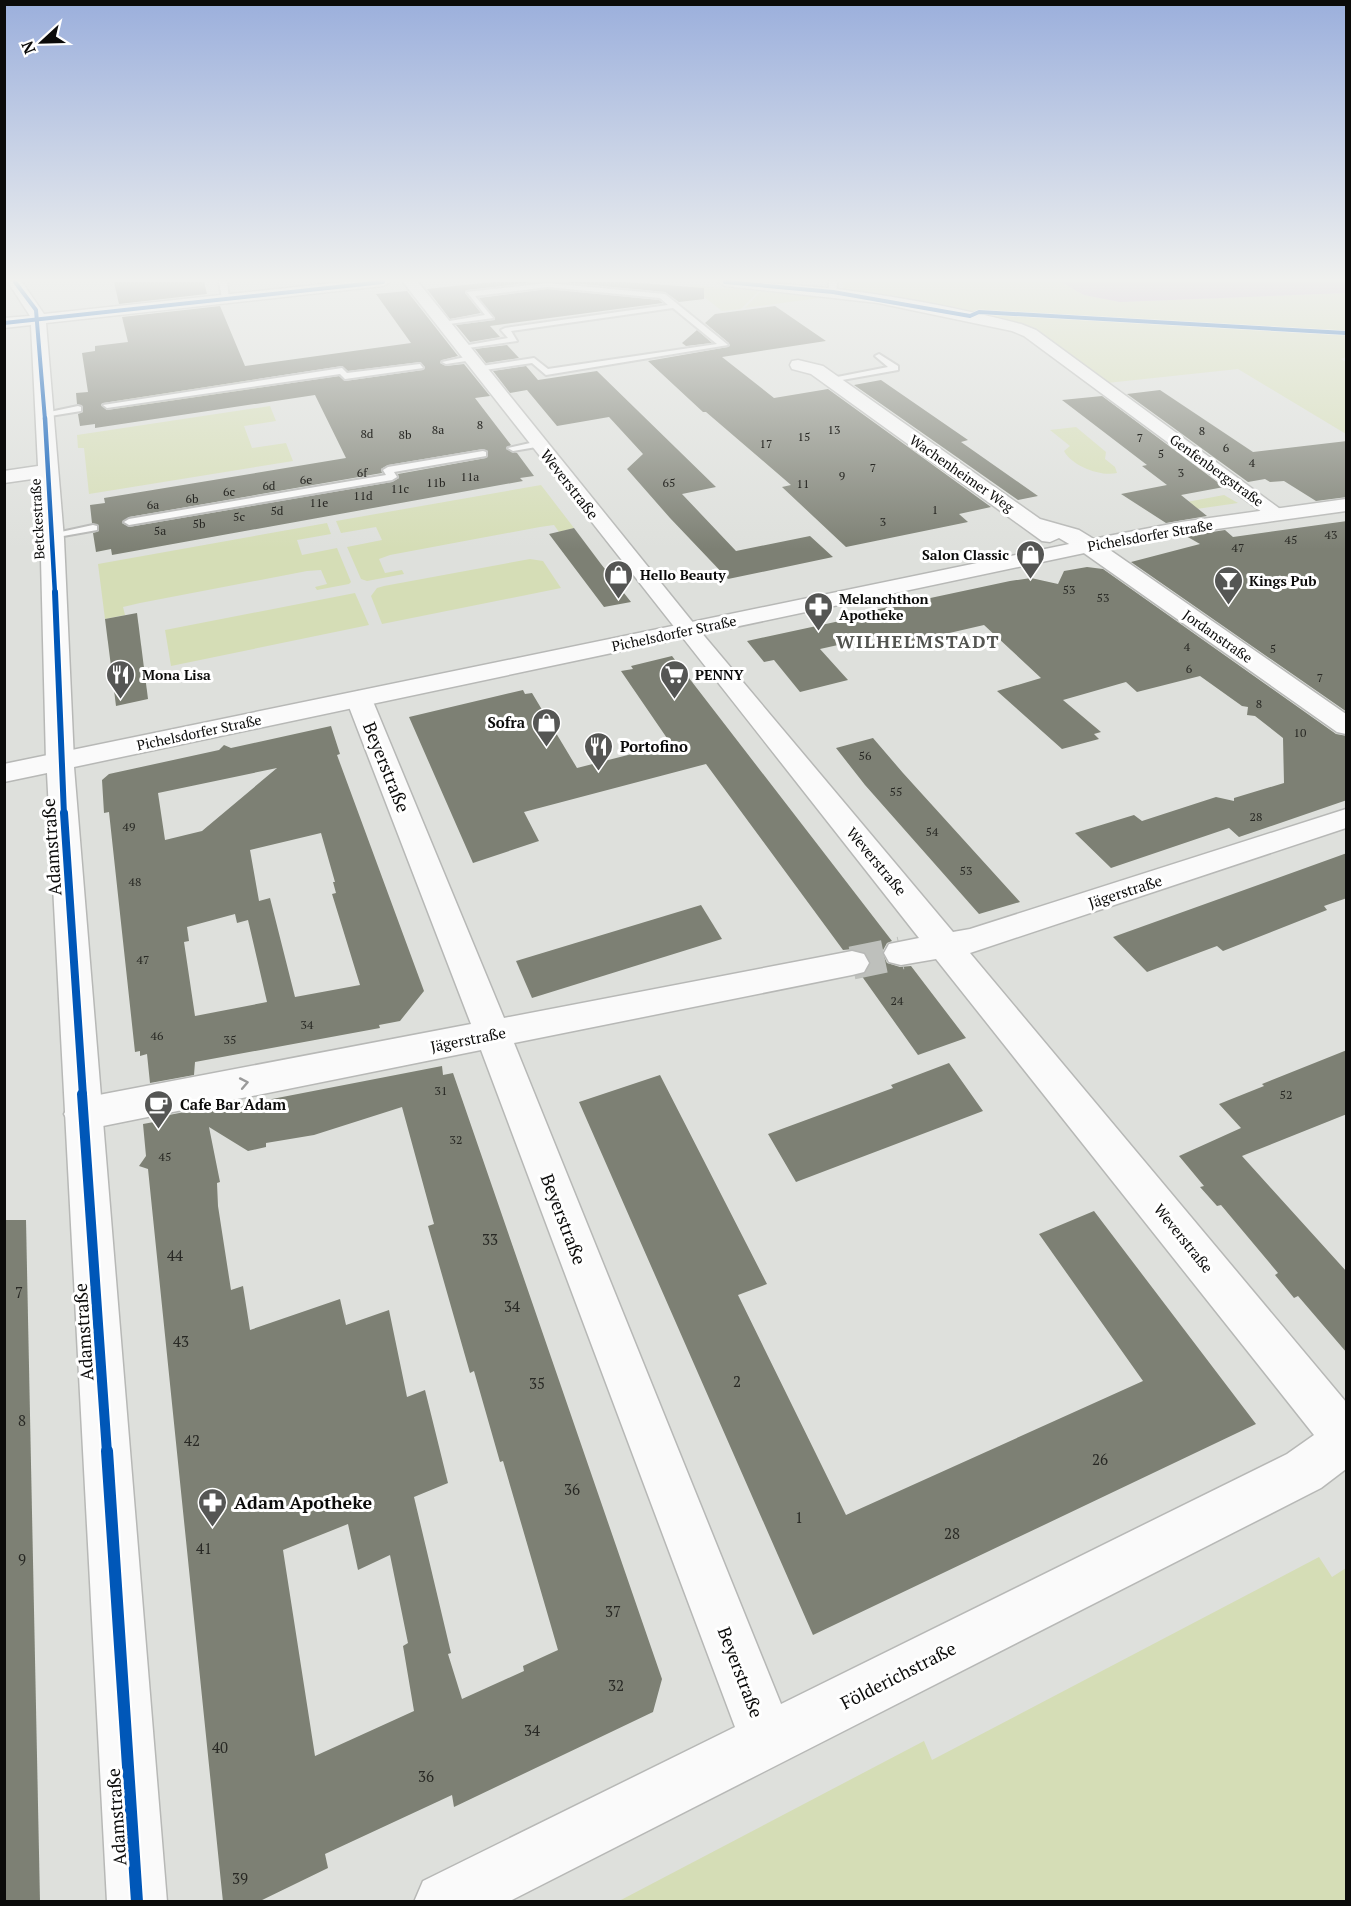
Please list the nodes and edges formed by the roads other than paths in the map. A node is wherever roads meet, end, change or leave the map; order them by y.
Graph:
1 (41, 371) edge
2 (383, 371) edge
3 (480, 371) edge
4 (818, 371) edge
5 (878, 371) edge
6 (1082, 371) edge
7 (831, 379) junction
8 (107, 405) dead end
9 (78, 409) dead end
10 (44, 414) junction
11 (539, 444) junction
12 (513, 448) dead end
13 (483, 454) dead end
14 (48, 471) junction
15 (4, 477) edge
16 (1347, 505) edge
17 (1277, 514) junction
18 (129, 522) dead end
19 (93, 528) dead end
20 (52, 535) junction
21 (1079, 548) junction
22 (687, 630) junction
23 (359, 699) junction
24 (1347, 726) edge
25 (60, 761) junction
26 (4, 773) edge
27 (1347, 818) edge
28 (945, 944) junction
29 (901, 953) tunnel mouth
30 (852, 963) tunnel mouth
31 (492, 1035) junction
32 (84, 1114) junction
33 (1347, 1439) edge
34 (768, 1740) junction
35 (137, 1902) edge
36 (444, 1902) edge

1 - 10 street, Betckestraße
2 - 8 lane
3 - 11 street, Weverstraße
4 - 7 street, Wachenheimer Weg
5 - 7 lane
6 - 17 street, Genfenbergstraße
7 - 21 street, Wachenheimer Weg
9 - 10 lane
10 - 14 street, Betckestraße
11 - 12 lane
11 - 22 street, Weverstraße
13 - 18 lane
14 - 15 street
14 - 20 street, Betckestraße
16 - 17 street, Pichelsdorfer Straße
17 - 21 street, Pichelsdorfer Straße
19 - 20 lane
20 - 25 street, Betckestraße
21 - 22 street, Pichelsdorfer Straße
21 - 24 street, Jordanstraße
22 - 23 street, Pichelsdorfer Straße
22 - 28 street, Weverstraße
23 - 25 street, Pichelsdorfer Straße
23 - 31 street, Beyerstraße
25 - 26 street, Pichelsdorfer Straße
25 - 32 street, Adamstraße
27 - 28 street, Jägerstraße
28 - 29 street, Jägerstraße
28 - 33 street, Weverstraße
30 - 31 street, Jägerstraße
32 -> 31 street, Jägerstraße
31 - 34 street, Beyerstraße
32 - 35 street, Adamstraße
33 - 34 street, Földerichstraße
34 - 36 street, Földerichstraße

